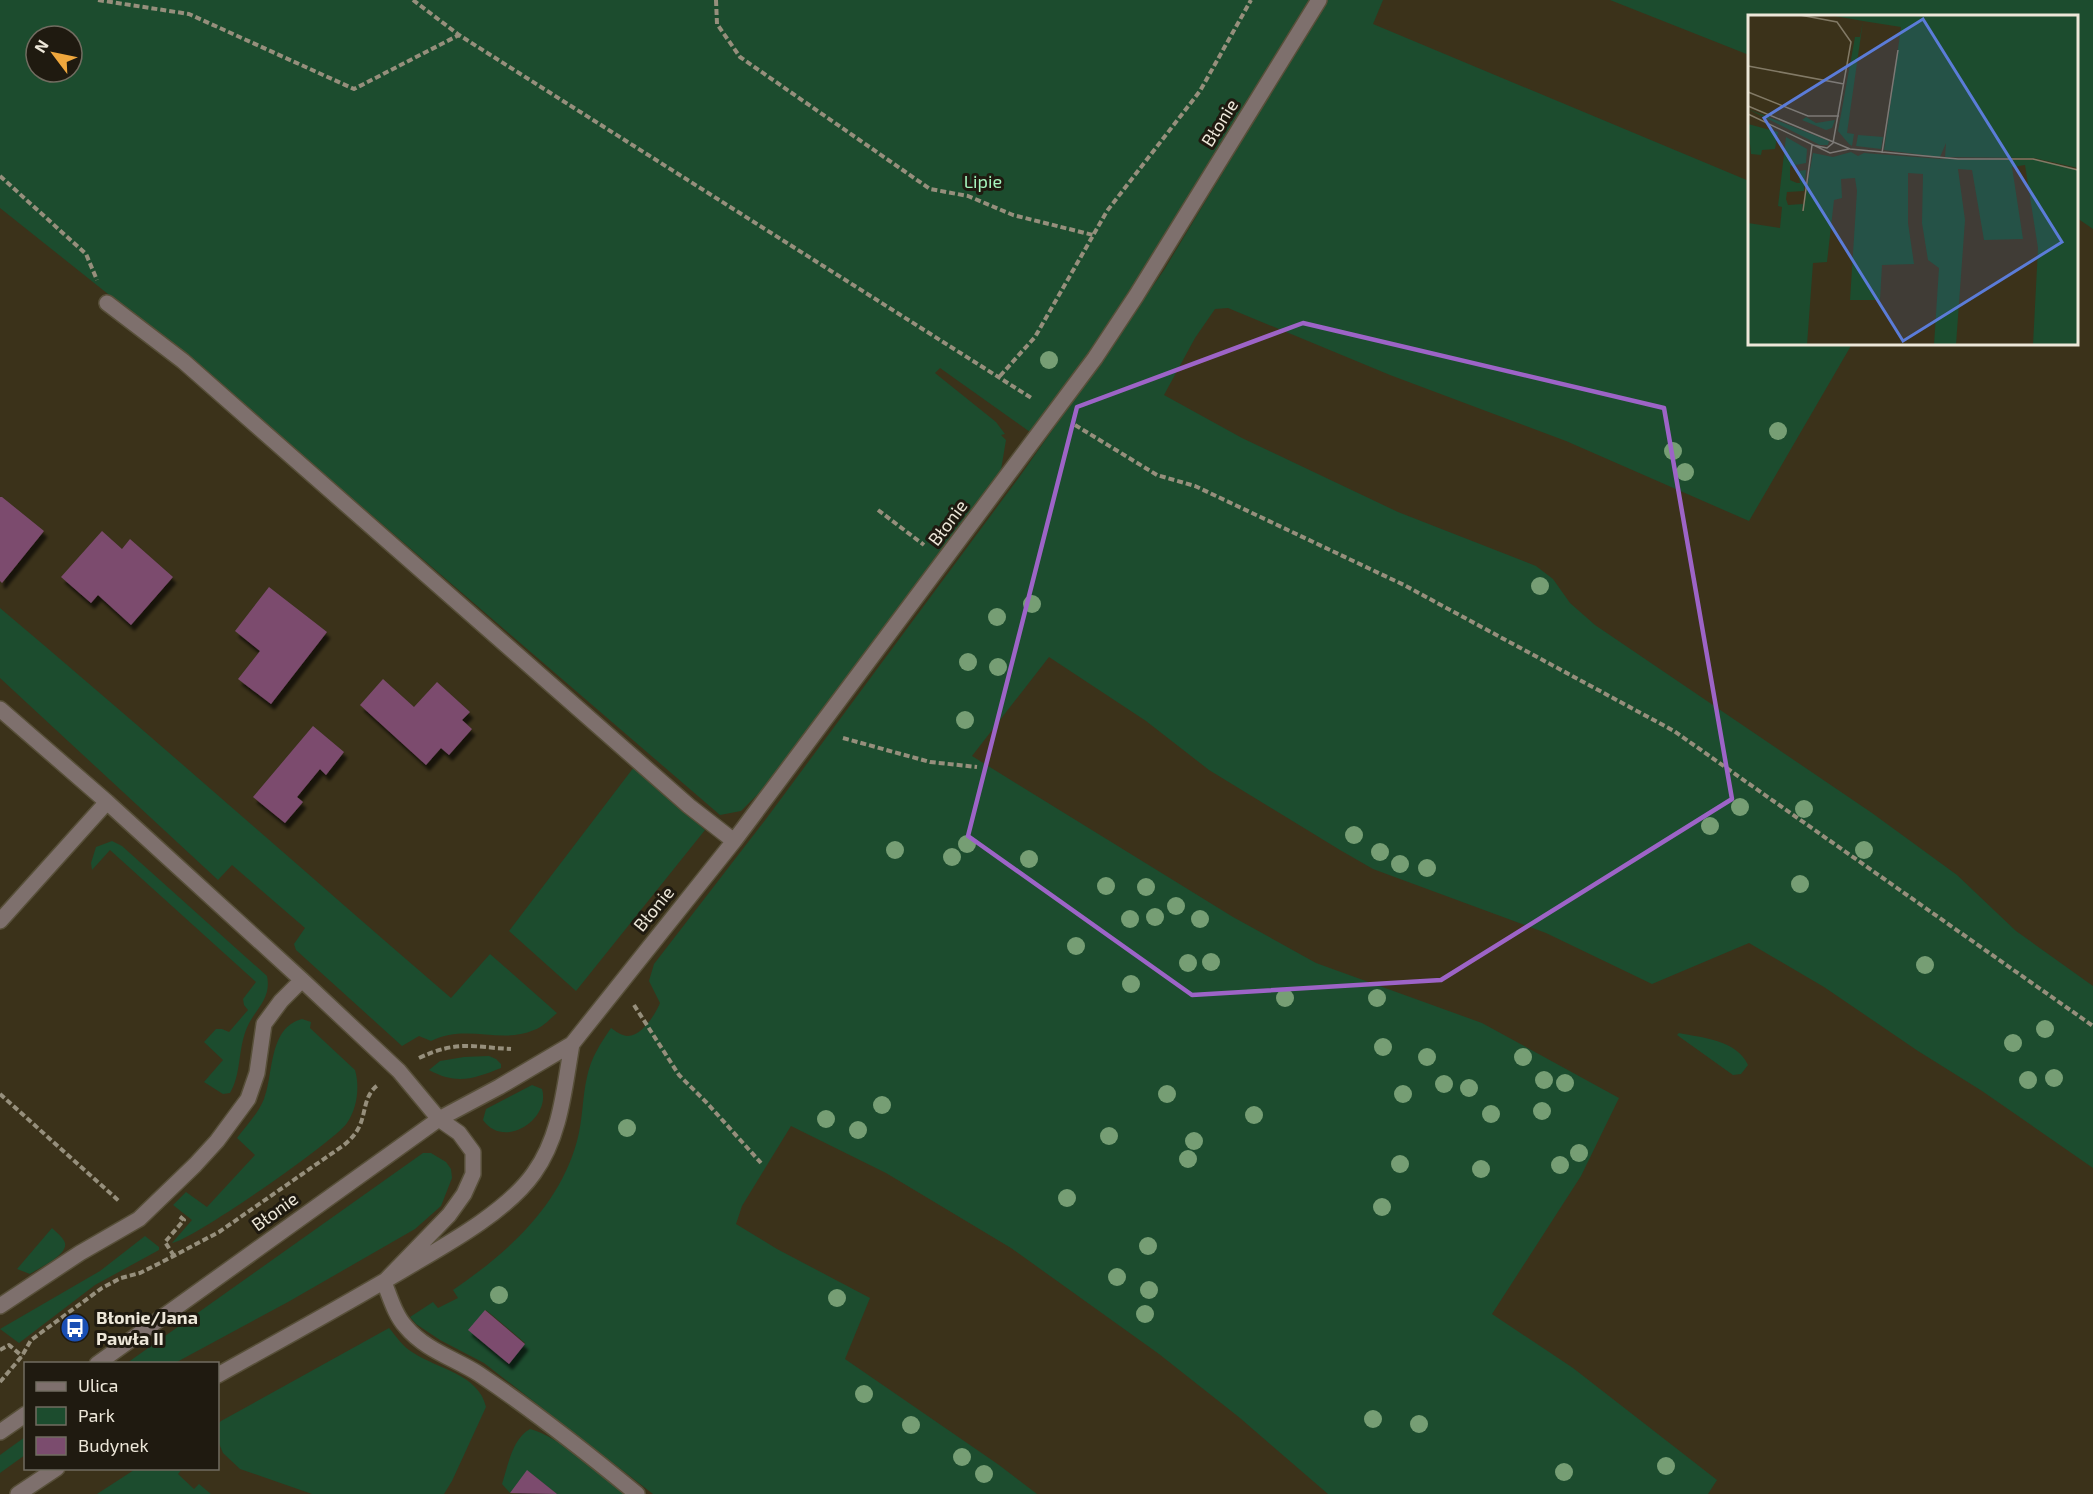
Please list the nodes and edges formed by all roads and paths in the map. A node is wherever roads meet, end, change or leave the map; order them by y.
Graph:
1 (98, 0) edge
2 (413, 0) edge
3 (716, 0) edge
4 (1319, 0) edge
5 (1250, 1) edge
6 (459, 35) junction
7 (0, 176) edge
8 (1093, 235) junction
9 (107, 303) joint
10 (1000, 376) junction
11 (1055, 413) junction
12 (878, 510) dead end
13 (944, 560) junction
14 (0, 709) edge
15 (817, 729) junction
16 (977, 767) dead end
17 (107, 802) junction
18 (734, 841) junction
19 (0, 921) edge
20 (302, 980) junction
21 (617, 987) junction
22 (2093, 1026) edge
23 (572, 1044) junction
24 (513, 1048) dead end
25 (399, 1071) junction
26 (0, 1094) edge
27 (439, 1119) junction
28 (761, 1163) dead end
29 (139, 1219) junction
30 (170, 1221) dead end
31 (174, 1256) junction
32 (384, 1282) junction
33 (0, 1306) edge
34 (0, 1350) edge
35 (22, 1356) junction
36 (100, 1362) edge
37 (219, 1374) edge
38 (0, 1382) edge
39 (24, 1415) edge
40 (0, 1432) edge
41 (54, 1470) edge
42 (18, 1494) edge
43 (637, 1494) edge

1 - 6 path
2 - 6 path
3 - 8 path
4 - 11 street, Błonie
5 - 8 path
6 - 10 path
7 - 9 path
8 - 10 path
9 - 18 street
10 - 11 path
11 - 13 street, Błonie
11 - 22 path
12 - 13 path
13 - 15 street, Błonie
14 - 17 street
15 - 16 path
15 - 18 street, Błonie
17 - 19 street
17 - 20 street
18 - 21 street, Błonie
20 - 25 street
20 - 29 street
21 - 23 street, Błonie
21 - 28 path
23 - 27 street, Błonie
23 - 32 street, Błonie
24 - 25 path
25 - 27 street
25 - 31 path
26 - 29 path
27 - 32 street
27 - 36 street, Błonie
29 - 33 street
30 - 31 path
31 - 35 path
32 - 37 street, Błonie
32 - 43 street
34 - 35 path
35 - 38 path
39 - 40 street
41 - 42 street

